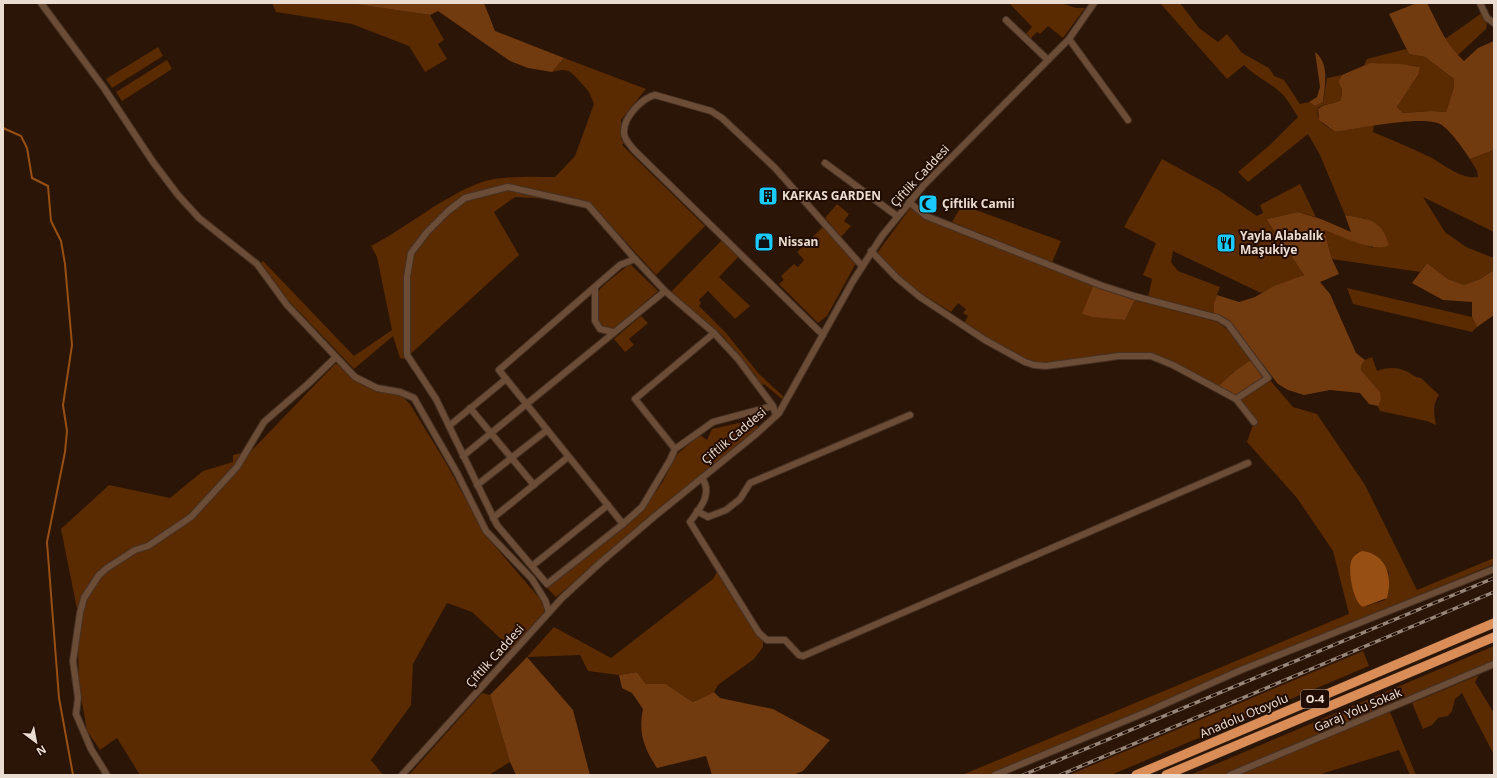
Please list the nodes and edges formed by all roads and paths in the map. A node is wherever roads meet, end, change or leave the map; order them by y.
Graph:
1 (41, 3) edge
2 (1094, 3) edge
3 (1480, 3) edge
4 (1006, 20) dead end
5 (1494, 23) edge
6 (1069, 39) junction
7 (1048, 60) junction
8 (1128, 120) dead end
9 (824, 163) dead end
10 (909, 202) junction
11 (897, 216) junction
12 (871, 251) junction
13 (635, 259) junction
14 (862, 266) junction
15 (595, 288) junction
16 (665, 290) junction
17 (613, 332) junction
18 (714, 333) junction
19 (823, 335) junction
20 (336, 357) junction
21 (506, 379) junction
22 (1236, 400) junction
23 (526, 404) junction
24 (773, 406) junction
25 (470, 408) junction
26 (910, 415) dead end
27 (776, 416) junction
28 (1254, 422) dead end
29 (449, 426) junction
30 (547, 430) junction
31 (491, 433) junction
32 (674, 449) junction
33 (463, 456) junction
34 (568, 457) junction
35 (511, 458) junction
36 (1248, 464) dead end
37 (702, 478) junction
38 (477, 485) junction
39 (534, 485) junction
40 (608, 505) junction
41 (698, 511) junction
42 (493, 518) junction
43 (623, 524) junction
44 (532, 566) junction
45 (1494, 569) edge
46 (549, 612) junction
47 (1494, 623) edge
48 (1494, 637) edge
49 (1494, 664) edge
50 (107, 775) edge
51 (402, 775) edge
52 (995, 775) edge
53 (1136, 775) edge
54 (1166, 775) edge
55 (1230, 775) edge

1 - 20 street
2 - 6 street, Çiftlik Caddesi
3 - 5 street
4 - 7 street
6 - 7 street, Çiftlik Caddesi
6 - 8 street
7 - 10 street, Çiftlik Caddesi
9 - 11 street
10 - 11 street, Çiftlik Caddesi
10 - 22 street
11 - 12 street, Çiftlik Caddesi
12 - 14 street, Çiftlik Caddesi
12 - 22 street
13 - 15 street
13 - 16 street
13 - 29 street
14 - 19 street, Çiftlik Caddesi
14 - 19 street
15 - 17 street
15 - 21 street
16 - 17 street
16 - 18 street
17 - 23 street
18 - 24 street
18 - 32 street
19 - 27 street, Çiftlik Caddesi
20 - 46 street
20 - 50 street
21 - 23 street
21 - 25 street
22 - 28 street
23 - 30 street
23 - 31 street
24 - 27 street
24 - 32 street
25 - 29 street
25 - 31 street
26 - 41 street
27 - 37 street, Çiftlik Caddesi
29 - 33 street
30 - 34 street
30 - 35 street
31 - 33 street
31 - 35 street
32 - 43 street
33 - 38 street
34 - 39 street
34 - 40 street
35 - 38 street
35 - 39 street
36 - 41 street
37 - 41 street
37 - 46 street, Çiftlik Caddesi
38 - 42 street
39 - 42 street
40 - 43 street
40 - 44 street
42 - 44 street
43 - 44 street
45 - 52 street
46 - 51 street, Çiftlik Caddesi
47 - 53 highway, Anadolu Otoyolu / O-4
48 - 54 highway, Anadolu Otoyolu / O-4
49 - 55 street, Garaj Yolu Sokak

